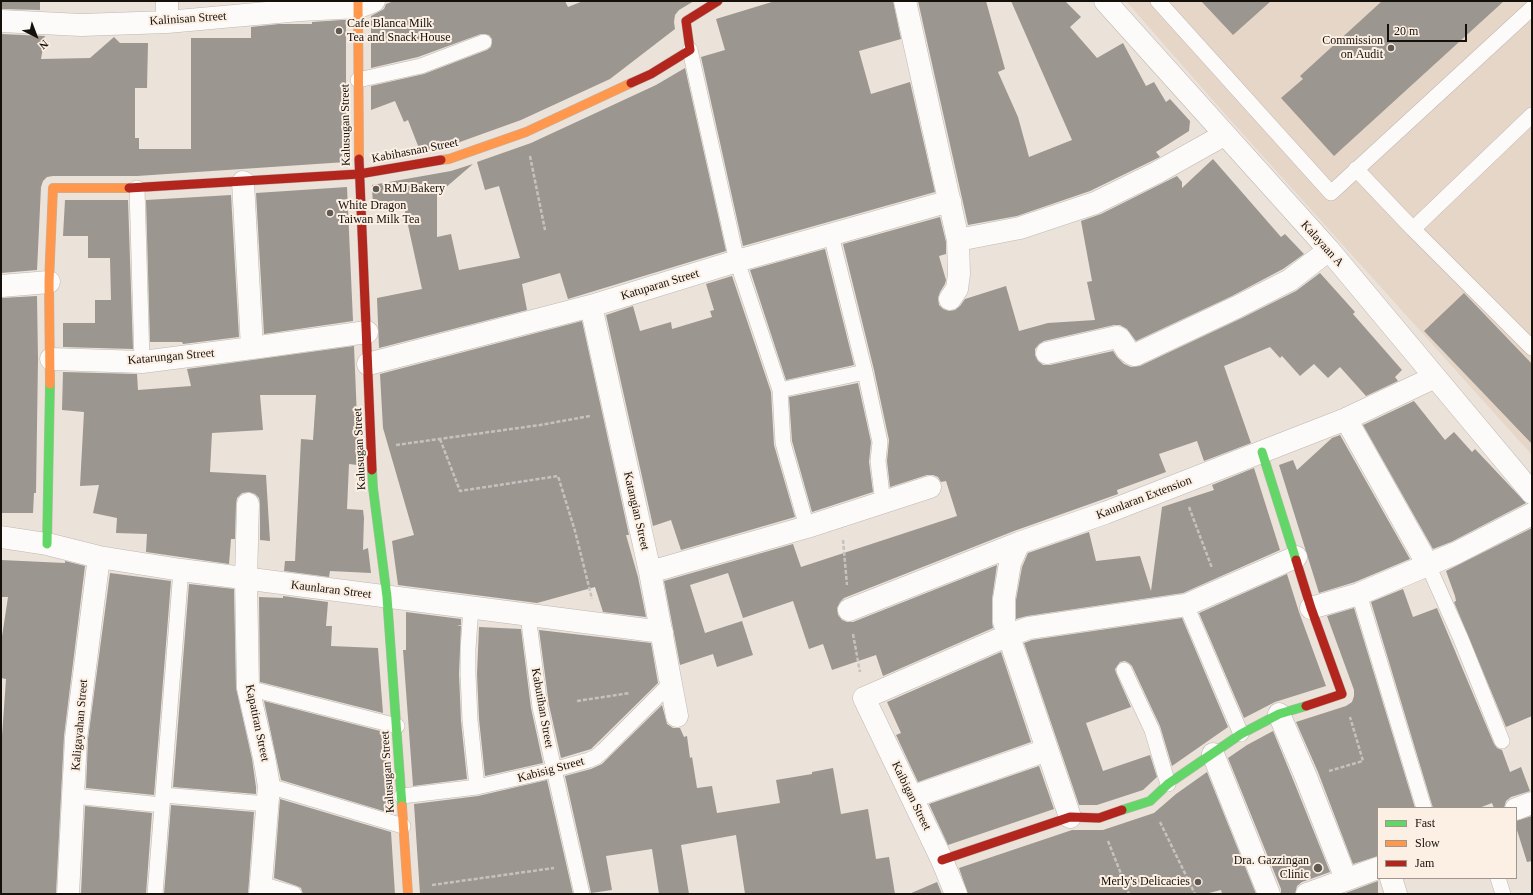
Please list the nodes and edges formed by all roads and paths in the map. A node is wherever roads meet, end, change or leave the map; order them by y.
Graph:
1 (718, 1) edge
2 (905, 1) edge
3 (1105, 1) edge
4 (1158, 1) edge
5 (364, 3) edge
6 (299, 5) edge
7 (1532, 8) edge
8 (167, 11) edge
9 (1, 21) edge
10 (484, 42) dead end
11 (690, 50) junction
12 (358, 80) junction
13 (1532, 115) edge
14 (526, 132) junction
15 (1224, 135) junction
16 (1356, 169) junction
17 (359, 174) junction
18 (243, 182) junction
19 (137, 188) junction
20 (950, 201) junction
21 (1413, 229) junction
22 (545, 230) dead end
23 (831, 235) junction
24 (958, 240) junction
25 (1329, 250) junction
26 (737, 261) junction
27 (48, 282) junction
28 (1, 286) edge
29 (950, 299) dead end
30 (591, 306) junction
31 (367, 332) junction
32 (252, 348) junction
33 (1532, 348) edge
34 (1047, 353) dead end
35 (51, 359) junction
36 (142, 362) junction
37 (368, 364) junction
38 (865, 372) junction
39 (1435, 377) junction
40 (780, 390) junction
41 (614, 412) junction
42 (1346, 419) junction
43 (440, 439) junction
44 (372, 449) junction
45 (1262, 452) junction
46 (1181, 484) junction
47 (930, 487) dead end
48 (1532, 493) edge
49 (883, 503) junction
50 (248, 504) dead end
51 (1532, 514) edge
52 (807, 527) junction
53 (1, 537) edge
54 (1019, 543) junction
55 (47, 544) junction
56 (99, 556) junction
57 (1296, 557) junction
58 (1428, 565) junction
59 (181, 570) junction
60 (650, 572) junction
61 (246, 578) junction
62 (1220, 591) junction
63 (1359, 594) junction
64 (387, 597) junction
65 (1186, 605) junction
66 (471, 608) junction
67 (1311, 608) junction
68 (849, 610) dead end
69 (528, 615) junction
70 (598, 625) junction
71 (662, 632) junction
72 (1009, 635) junction
73 (1124, 670) dead end
74 (671, 683) junction
75 (248, 688) junction
76 (632, 692) dead end
77 (1342, 694) junction
78 (577, 701) dead end
79 (1279, 714) junction
80 (677, 716) dead end
81 (397, 726) junction
82 (1241, 734) junction
83 (1502, 741) dead end
84 (1047, 750) junction
85 (1213, 754) junction
86 (553, 770) junction
87 (1306, 777) junction
88 (1168, 784) junction
89 (477, 787) junction
90 (268, 795) junction
91 (74, 796) junction
92 (402, 796) junction
93 (912, 797) junction
94 (162, 800) junction
95 (1150, 801) junction
96 (1532, 802) edge
97 (1424, 807) edge
98 (1517, 808) edge
99 (1070, 818) junction
100 (1099, 818) junction
101 (404, 826) junction
102 (942, 860) junction
103 (575, 864) junction
104 (1377, 868) edge
105 (1346, 879) junction
106 (1391, 879) edge
107 (1498, 879) edge
108 (261, 889) edge
109 (408, 891) edge
110 (68, 894) edge
111 (155, 894) edge
112 (294, 894) edge
113 (582, 894) edge
114 (956, 894) edge
115 (1129, 894) edge
116 (1195, 894) edge
117 (1269, 894) edge
118 (1308, 894) edge
119 (1396, 894) edge
120 (1503, 894) edge

1 - 11 street
2 - 20 street
3 - 15 street, Kalayaan A
4 - 16 lane
5 - 6 street, Kalinisan Street
5 - 12 street, Kalusugan Street
6 - 8 street, Kalinisan Street
7 - 16 lane
8 - 9 street, Kalinisan Street
10 - 12 lane
11 - 14 street, Kabihasnan Street
11 - 26 lane
12 - 17 street, Kalusugan Street
13 - 21 lane
14 - 17 street, Kabihasnan Street
14 - 22 path
15 - 24 street
15 - 25 street, Kalayaan A
16 - 21 lane
17 - 18 street, Kabihasnan Street
17 - 31 street, Kalusugan Street
18 - 19 street, Kabihasnan Street
18 - 32 street
19 - 27 street, Kabihasnan Street
19 - 36 lane
20 - 23 street, Katuparan Street
20 - 24 street
21 - 33 lane
23 - 26 street, Katuparan Street
23 - 38 lane
24 - 29 street
25 - 34 street
25 - 39 street, Kalayaan A
26 - 30 street, Katuparan Street
26 - 40 lane
27 - 28 street
27 - 35 street
30 - 37 street, Katuparan Street
30 - 41 street, Katangian Street
31 - 32 street, Katarungan Street
31 - 37 street, Kalusugan Street
32 - 36 street, Katarungan Street
35 - 36 street, Katarungan Street
35 - 55 street
37 - 44 street, Kalusugan Street
38 - 40 lane
38 - 49 lane
39 - 42 street, Kaunlaran Extension
39 - 48 street, Kalayaan A
40 - 52 lane
41 - 43 path
41 - 60 street, Katangian Street
42 - 45 street, Kaunlaran Extension
42 - 58 street
43 - 44 path
43 - 70 path
44 - 64 street, Kalusugan Street
45 - 46 street, Kaunlaran Extension
45 - 57 street
46 - 54 street, Kaunlaran Extension
46 - 62 path
47 - 49 street
49 - 52 street
50 - 61 street, Kapatiran Street
51 - 58 street
52 - 60 street
53 - 55 street, Kaunlaran Street
54 - 68 street, Kaunlaran Extension
54 - 72 street
55 - 56 street, Kaunlaran Street
56 - 59 street, Kaunlaran Street
56 - 91 street, Kaligayahan Street
57 - 62 street
57 - 67 street
58 - 63 street
58 - 83 lane
59 - 61 street, Kaunlaran Street
59 - 94 lane
60 - 71 street, Katangian Street
61 - 64 street, Kaunlaran Street
61 - 75 street, Kapatiran Street
62 - 65 street
63 - 67 street
63 - 97 lane
64 - 66 street, Kaunlaran Street
64 - 81 street, Kalusugan Street
65 - 72 street
65 - 82 lane
66 - 69 street, Kaunlaran Street
66 - 89 lane
67 - 77 street
69 - 70 street, Kaunlaran Street
69 - 86 lane, Kabutihan Street
70 - 71 street, Kaunlaran Street
71 - 74 street, Katangian Street
72 - 84 street
72 - 93 street, Kaibigan Street
73 - 88 lane
74 - 80 street, Katangian Street
74 - 86 lane, Kabisig Street
75 - 81 lane
75 - 90 street, Kapatiran Street
76 - 78 path
77 - 79 street
77 - 87 path
79 - 82 street
79 - 87 street
81 - 92 street, Kalusugan Street
82 - 85 street
84 - 93 street
84 - 99 street
85 - 88 street
85 - 117 street
86 - 89 lane, Kabisig Street
86 - 103 lane, Kabutihan Street
87 - 105 street
88 - 95 street
89 - 92 lane, Kabisig Street
90 - 94 lane
90 - 101 lane
90 - 108 street, Kapatiran Street
91 - 94 lane
91 - 110 street, Kaligayahan Street
92 - 101 street, Kalusugan Street
93 - 102 street, Kaibigan Street
94 - 111 lane
95 - 100 street
95 - 116 path
96 - 98 street
99 - 100 street
99 - 102 street
100 - 115 path
101 - 109 street, Kalusugan Street
102 - 114 street, Kaibigan Street
103 - 109 path
103 - 113 lane, Kabutihan Street
104 - 105 street
105 - 118 street
106 - 119 street
107 - 120 lane
108 - 112 lane

